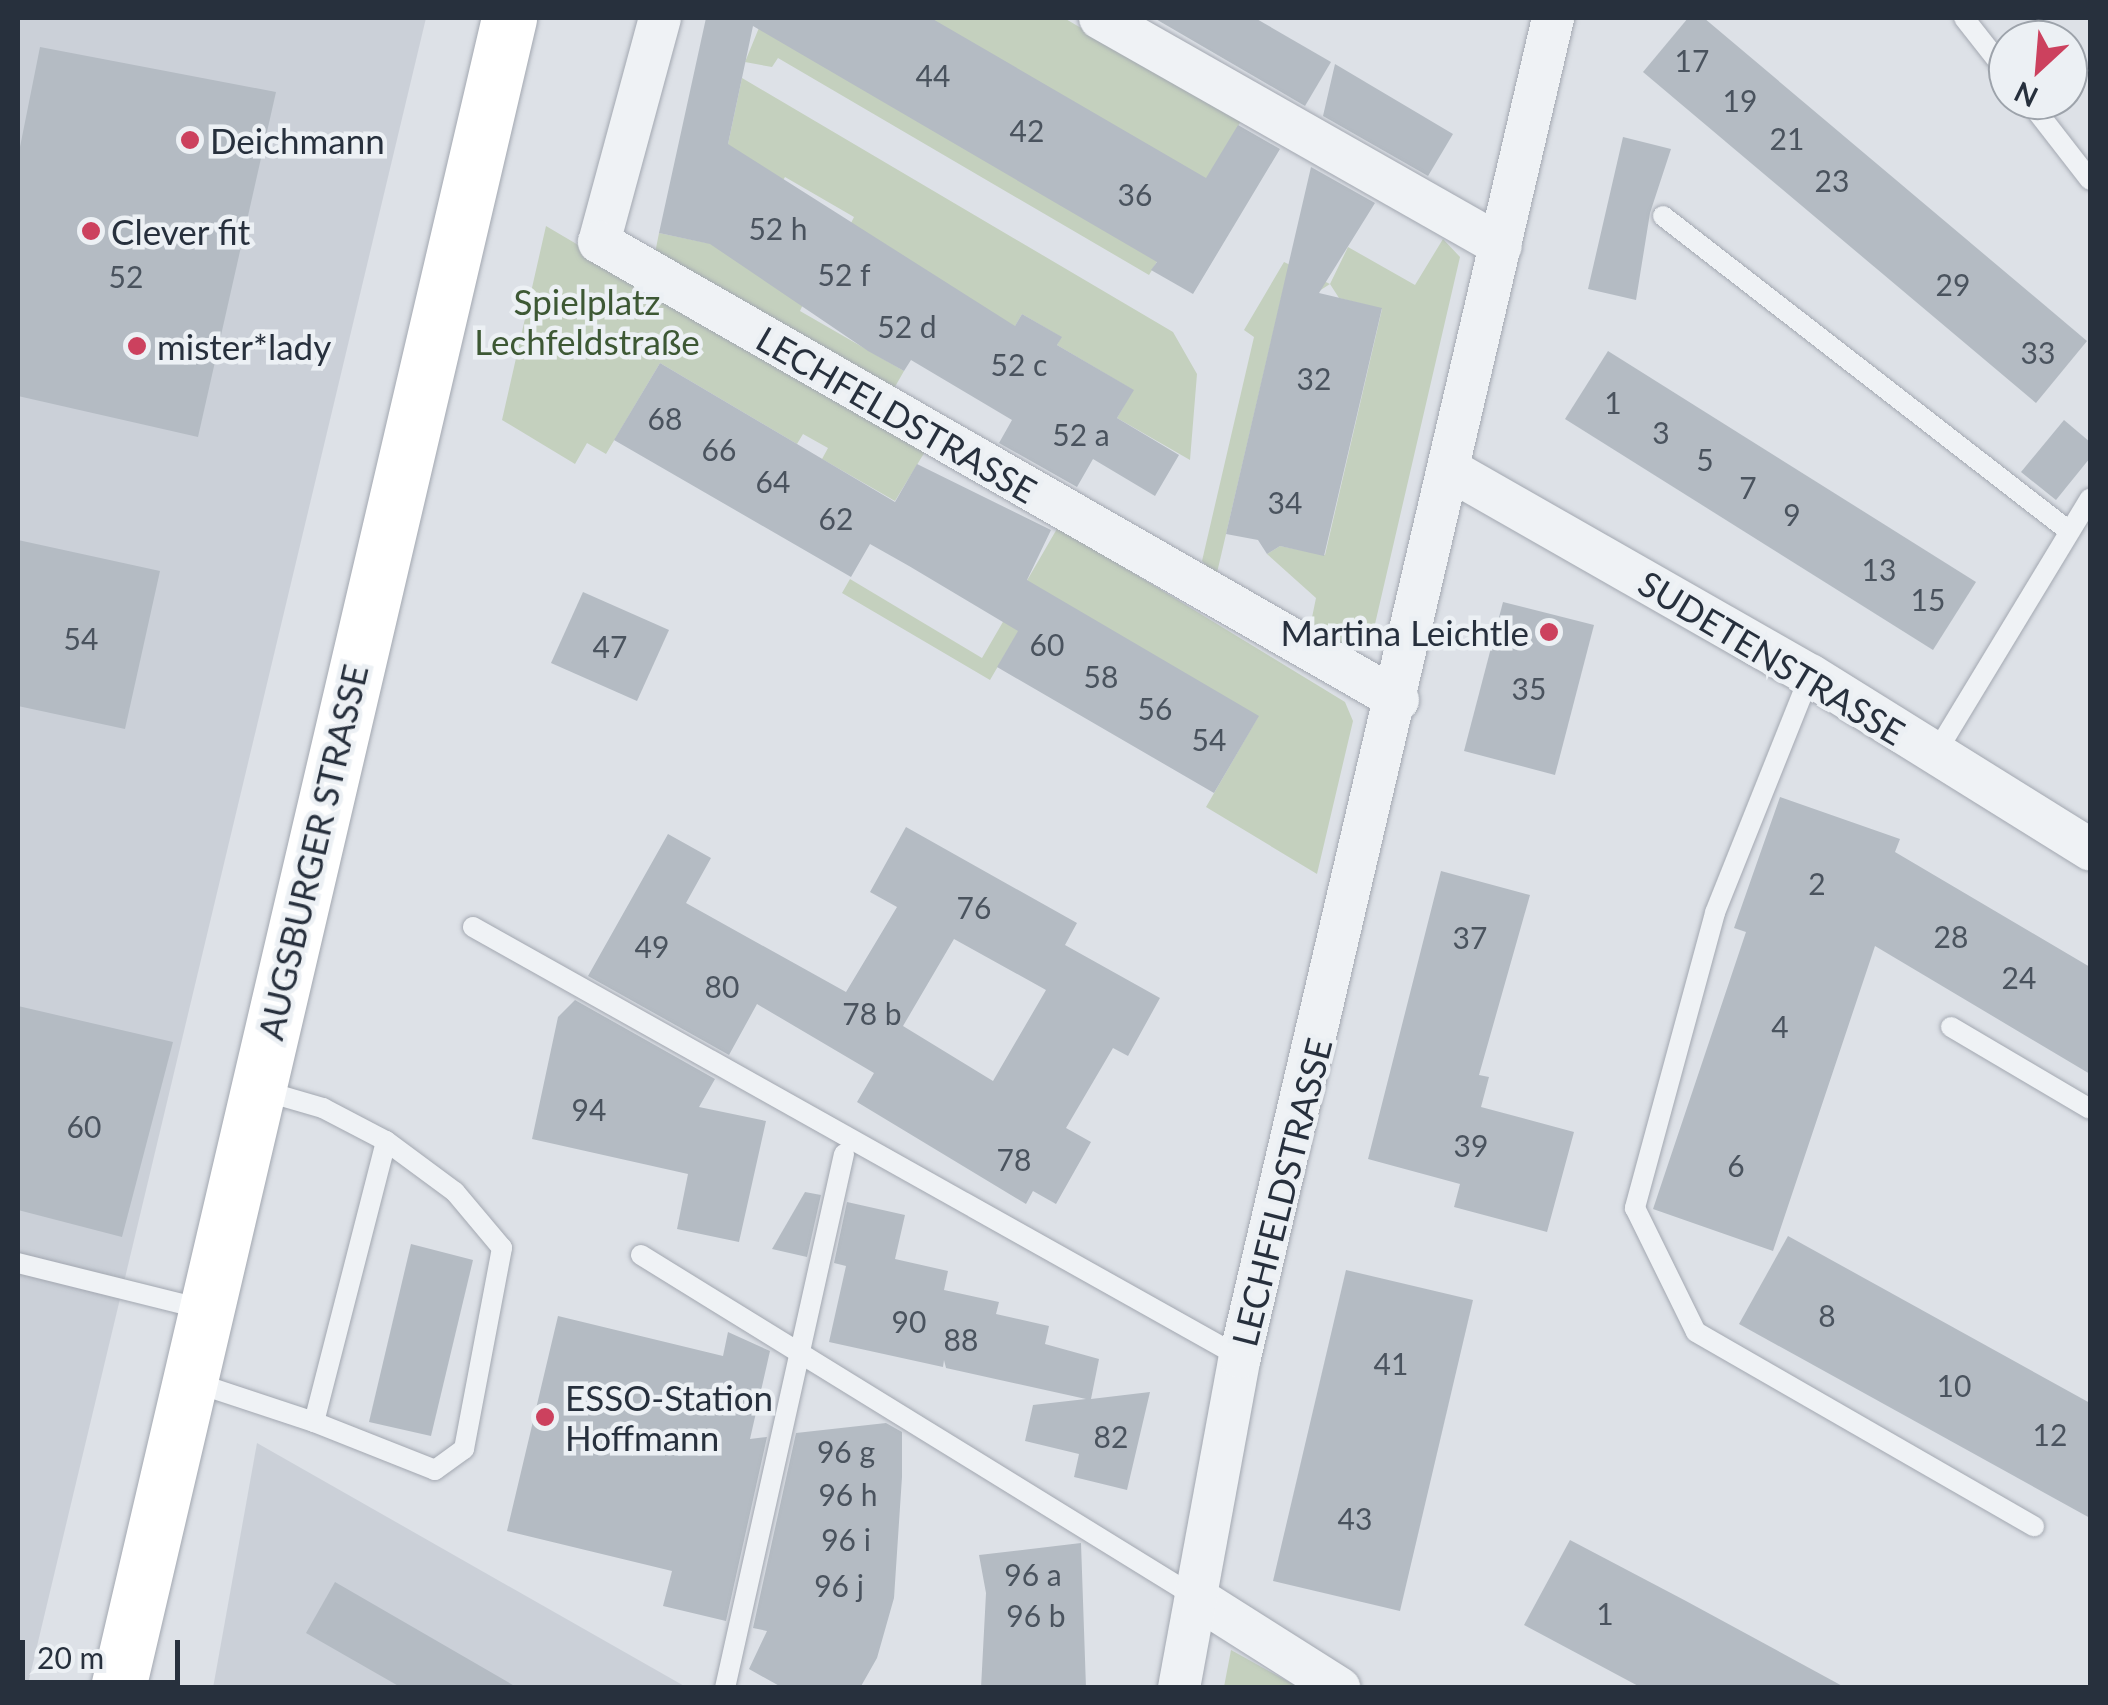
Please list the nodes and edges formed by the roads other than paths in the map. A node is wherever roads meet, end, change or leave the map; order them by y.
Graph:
1 (510, 18) edge
2 (660, 18) edge
3 (1100, 18) edge
4 (1553, 18) edge
5 (1964, 18) edge
6 (1988, 49) edge
7 (2044, 120) edge
8 (2090, 180) edge
9 (1663, 216) dead end
10 (1501, 246) junction
11 (1450, 470) junction
12 (2090, 498) edge
13 (2070, 531) junction
14 (1810, 675) junction
15 (1398, 700) junction
16 (1934, 756) junction
17 (2090, 849) edge
18 (473, 927) dead end
19 (1951, 1028) dead end
20 (256, 1089) junction
21 (2090, 1108) edge
22 (386, 1142) junction
23 (844, 1154) dead end
24 (641, 1255) dead end
25 (18, 1263) edge
26 (205, 1309) junction
27 (797, 1352) junction
28 (1240, 1357) junction
29 (188, 1381) junction
30 (314, 1422) junction
31 (2034, 1526) dead end
32 (1200, 1600) junction
33 (118, 1688) edge
34 (726, 1688) edge
35 (1179, 1688) edge
36 (1339, 1688) edge

1 - 20 main road, AUGSBURGER STRASSE
2 - 15 street, LECHFELDSTRASSE
3 - 10 street
4 - 10 street, LECHFELDSTRASSE
5 - 6 lane
7 - 8 lane
9 - 13 lane
10 - 11 street, LECHFELDSTRASSE
11 - 14 street, SUDETENSTRASSE
11 - 15 street, LECHFELDSTRASSE
12 - 13 lane
13 - 16 lane
14 - 16 street, SUDETENSTRASSE
14 - 31 lane
15 - 28 street, LECHFELDSTRASSE
16 - 17 street, SUDETENSTRASSE
18 - 28 lane
19 - 21 lane
20 - 22 lane
20 - 26 main road, AUGSBURGER STRASSE
22 - 30 lane
22 - 30 lane
23 - 27 lane
24 - 27 lane
25 - 26 lane
26 - 29 main road, AUGSBURGER STRASSE
27 - 32 lane
27 - 34 lane
28 - 32 street, LECHFELDSTRASSE
29 - 30 lane
29 - 33 main road, AUGSBURGER STRASSE
32 - 35 street, LECHFELDSTRASSE
32 - 36 street

